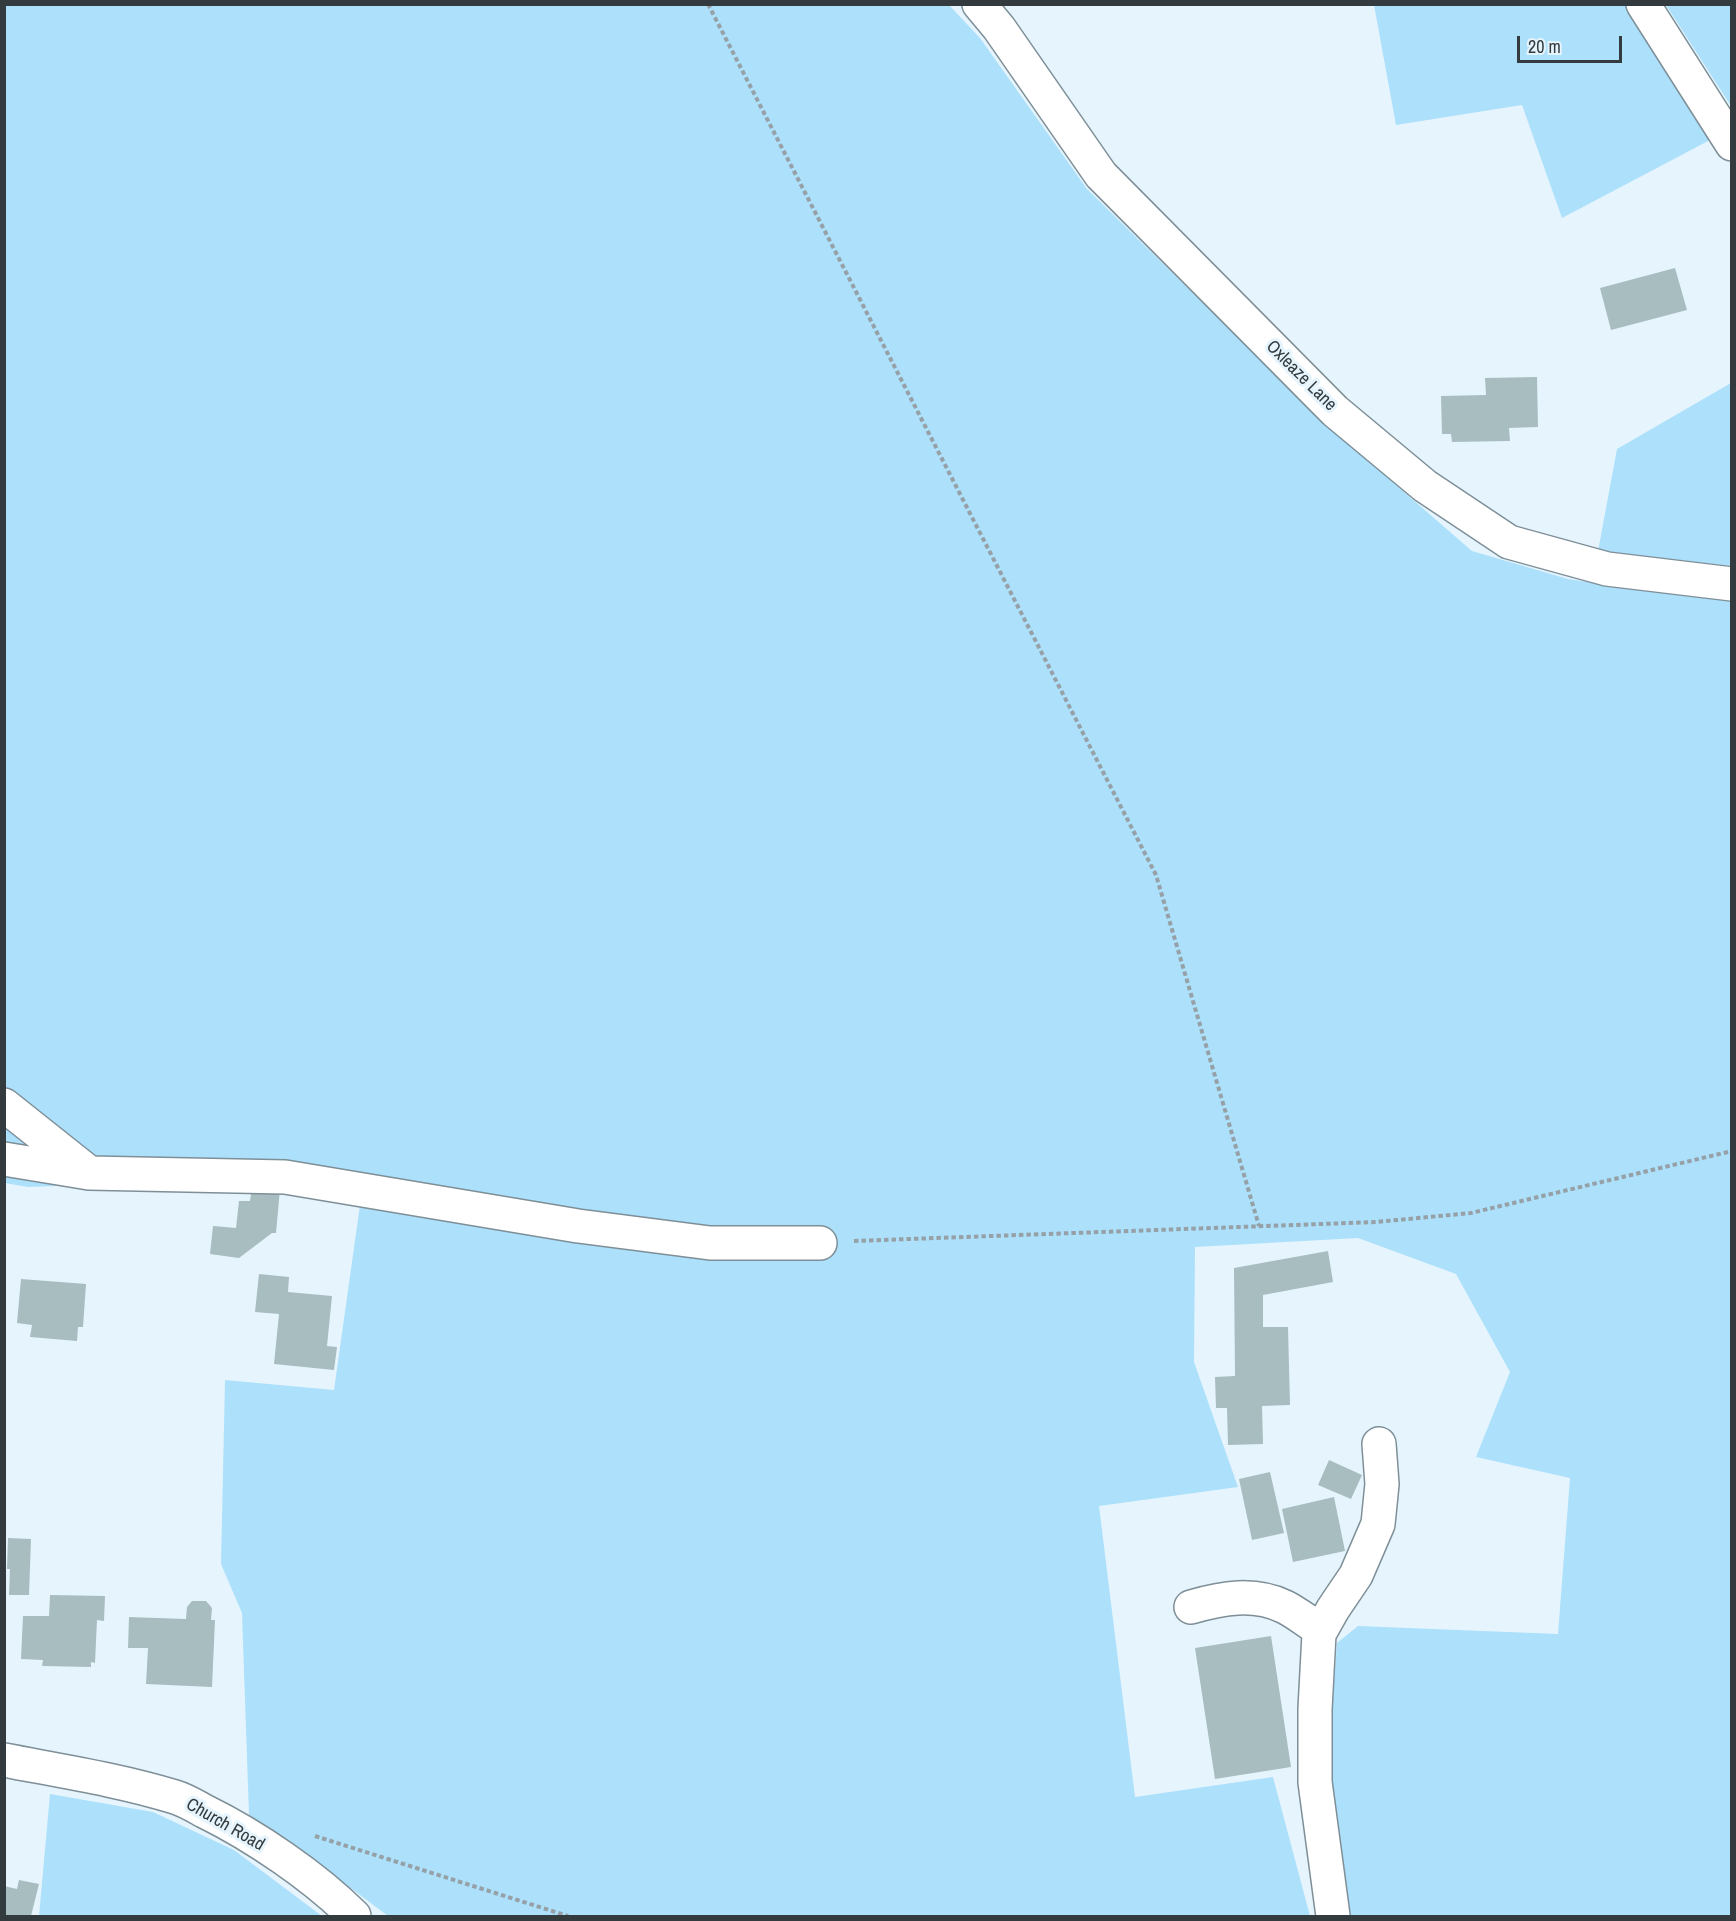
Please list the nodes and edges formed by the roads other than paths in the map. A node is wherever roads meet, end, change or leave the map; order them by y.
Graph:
1 (979, 4) edge
2 (1643, 4) edge
3 (1731, 144) edge
4 (1731, 584) edge
5 (4, 1105) edge
6 (4, 1159) edge
7 (90, 1173) junction
8 (820, 1243) road end
9 (1379, 1444) dead end
10 (1191, 1607) dead end
11 (1321, 1630) junction
12 (4, 1760) edge
13 (354, 1917) edge
14 (1333, 1917) edge

1 - 4 street, Oxleaze Lane
2 - 3 street
5 - 7 street
6 - 7 street
7 - 8 street
9 - 11 street
10 - 11 street
11 - 14 street
12 - 13 street, Church Road

